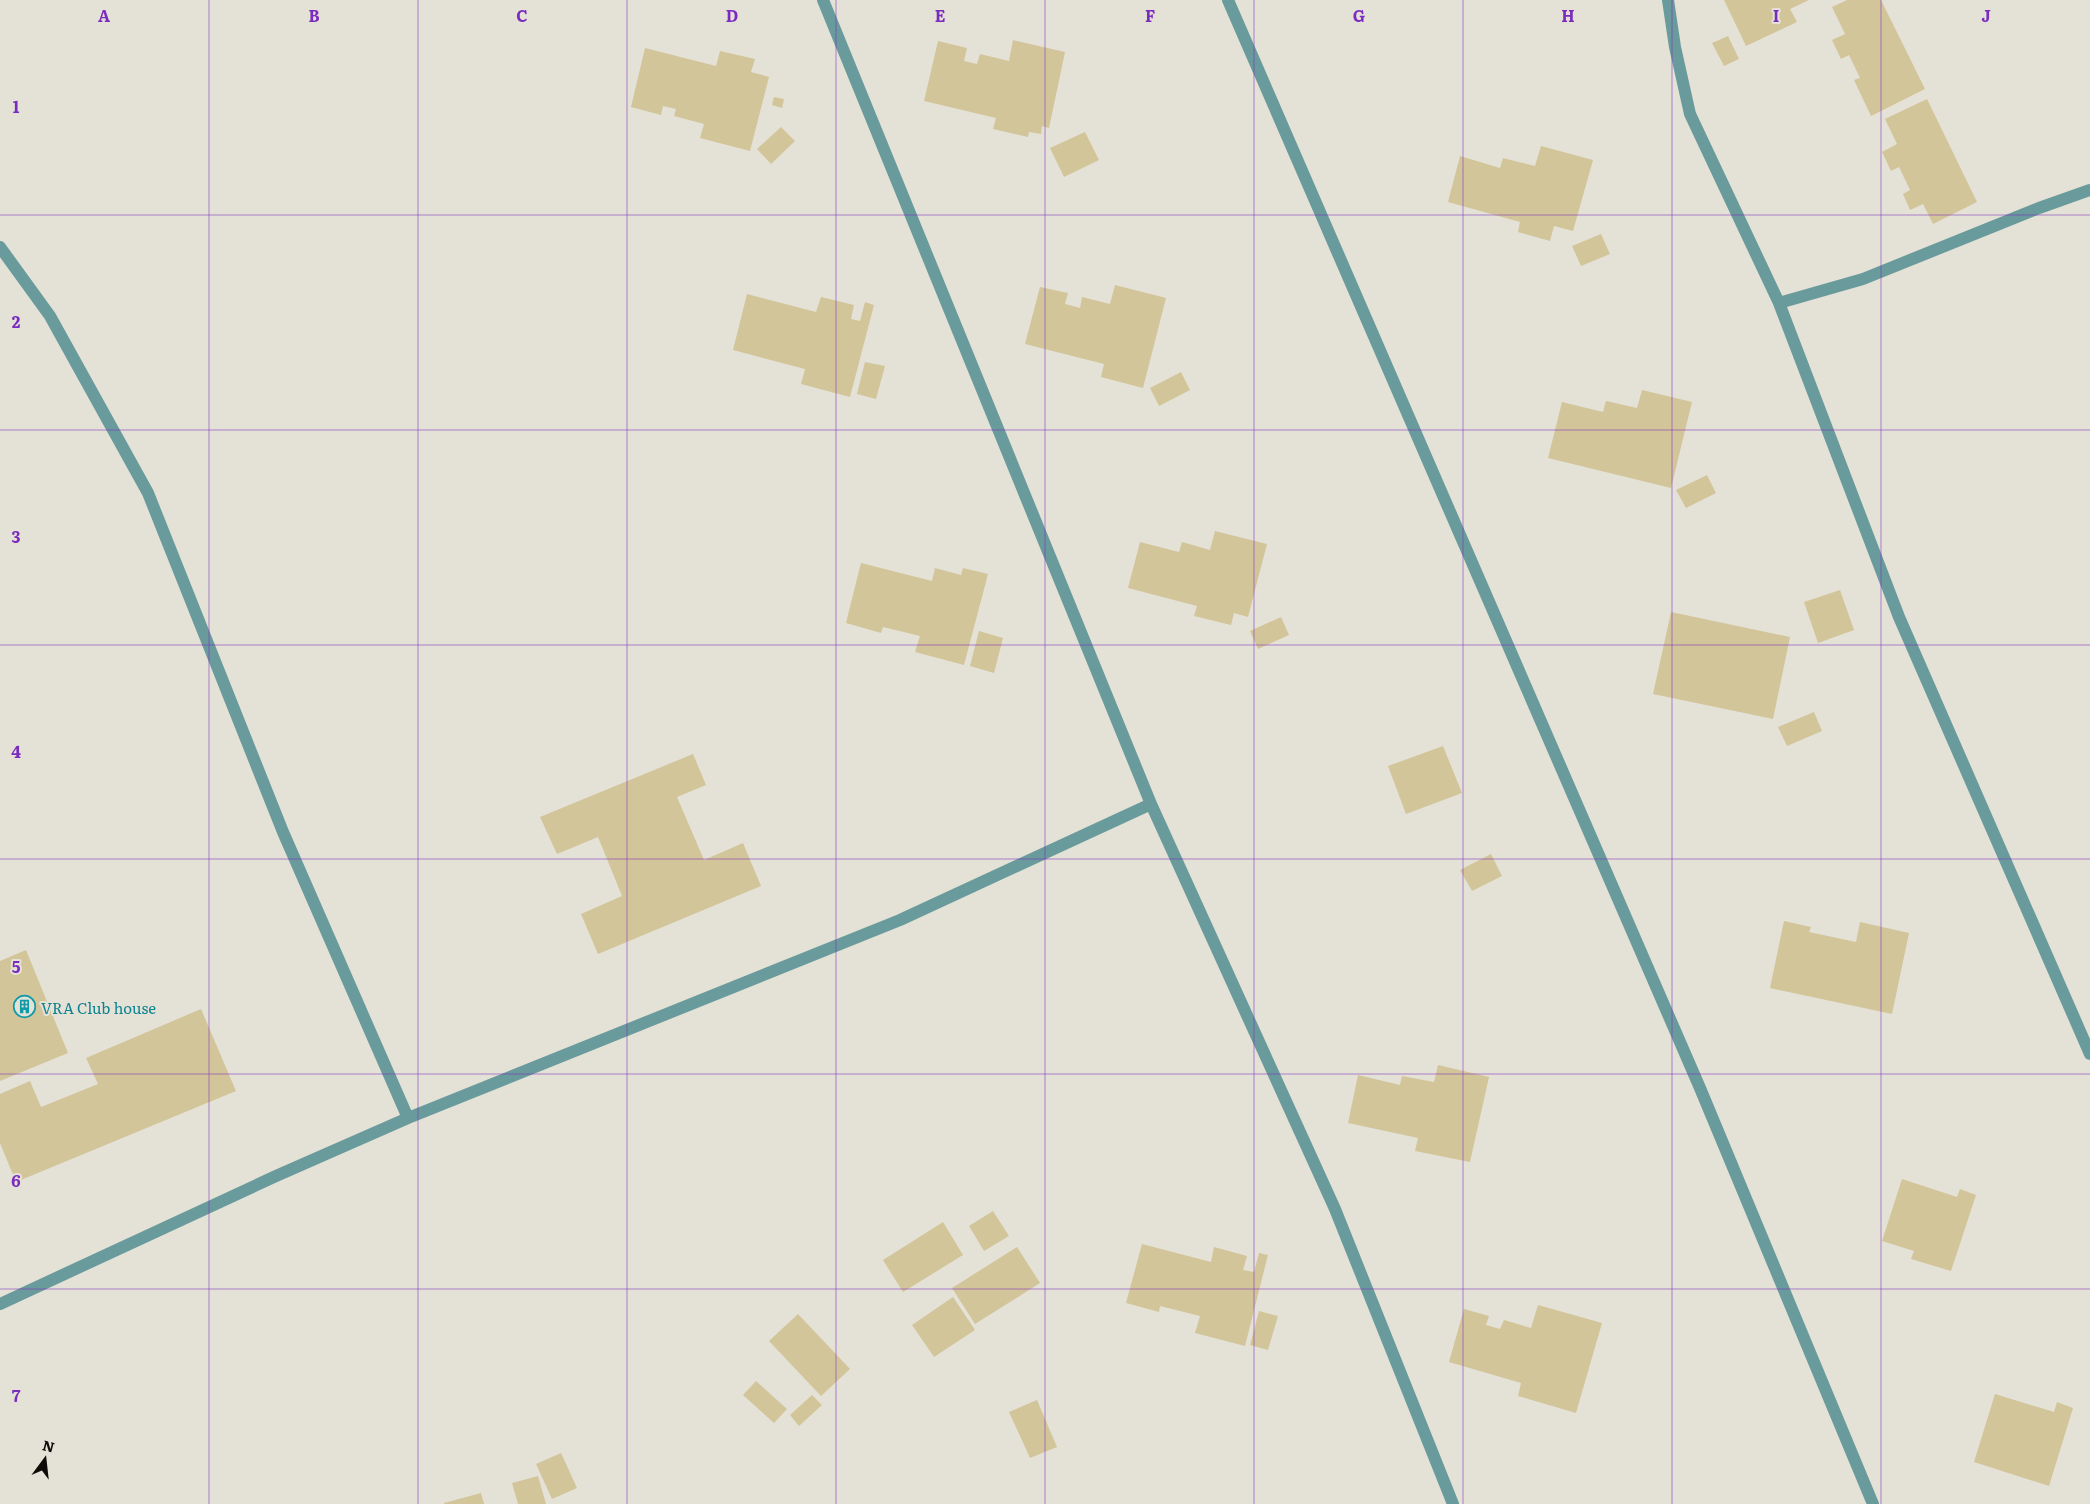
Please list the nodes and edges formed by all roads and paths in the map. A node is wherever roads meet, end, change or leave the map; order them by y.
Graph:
1 (823, 0) edge
2 (1228, 0) edge
3 (1668, 0) edge
4 (2090, 190) edge
5 (0, 247) edge
6 (1779, 303) junction
7 (1151, 804) junction
8 (2090, 1054) edge
9 (408, 1118) junction
10 (0, 1304) edge
11 (1453, 1504) edge
12 (1873, 1504) edge

1 - 7 street
2 - 12 street
3 - 6 street
4 - 6 street
5 - 9 street
6 - 8 street
7 - 9 street
7 - 11 street
9 - 10 street

